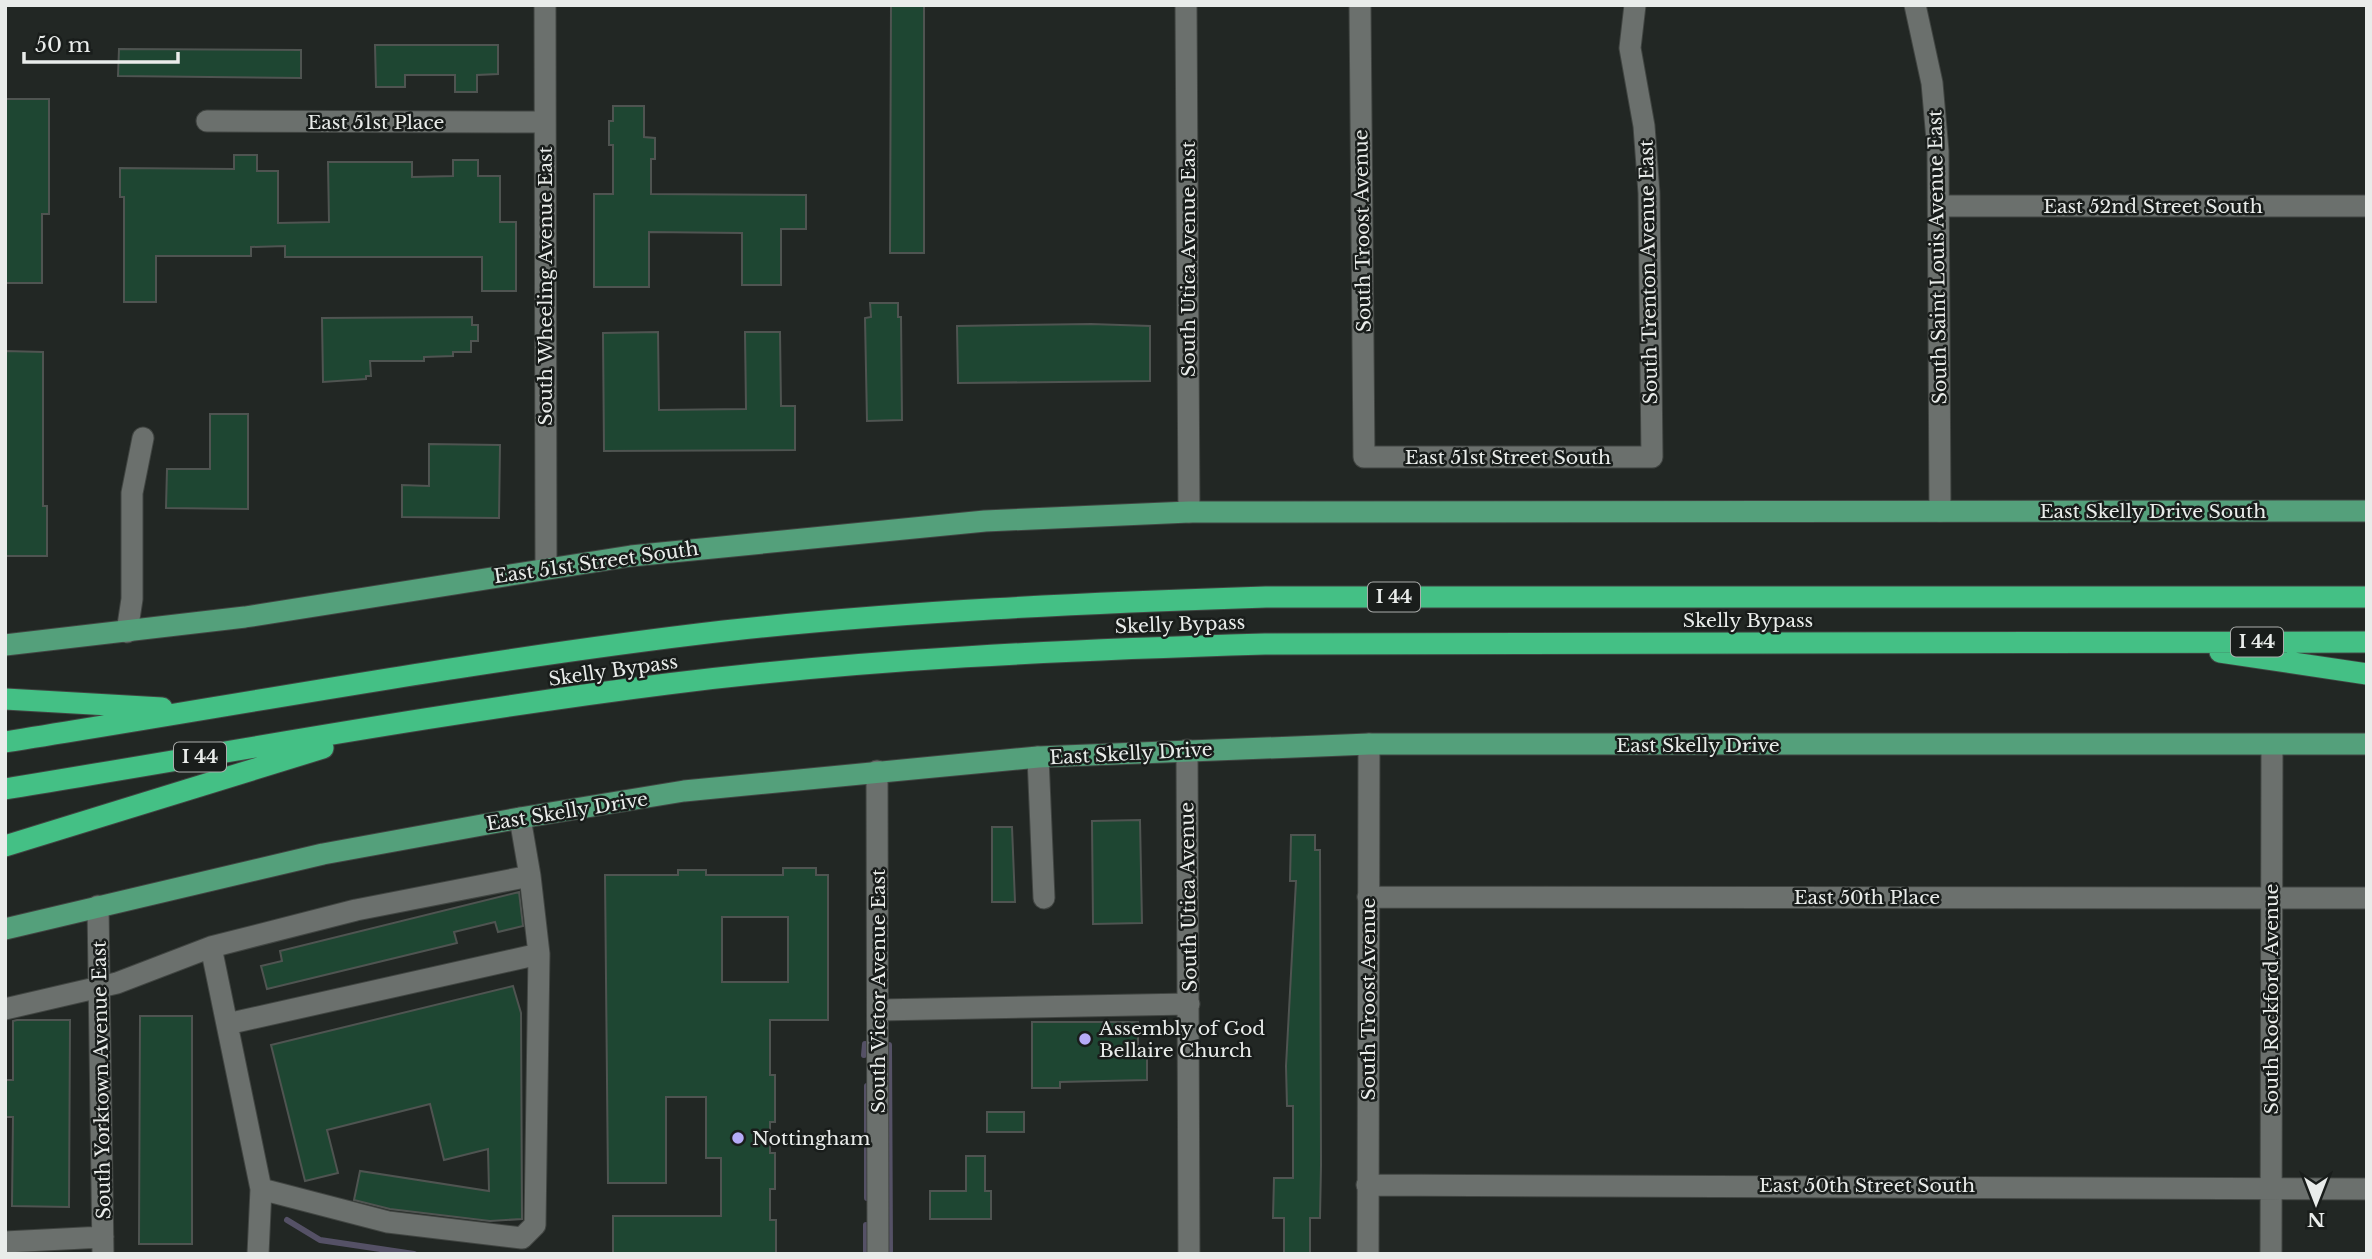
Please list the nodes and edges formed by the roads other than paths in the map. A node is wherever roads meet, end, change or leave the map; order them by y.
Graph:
1 (545, 5) edge
2 (1186, 5) edge
3 (1360, 5) edge
4 (1635, 5) edge
5 (1915, 5) edge
6 (207, 121) dead end
7 (545, 122) junction
8 (1939, 206) junction
9 (2367, 206) edge
10 (143, 438) dead end
11 (1364, 457) joint
12 (1652, 457) joint
13 (1940, 511) junction
14 (2367, 511) edge
15 (1189, 512) junction
16 (546, 567) junction
17 (2367, 585) edge
18 (2297, 597) junction
19 (2367, 597) edge
20 (127, 632) junction
21 (2148, 642) junction
22 (2367, 642) edge
23 (5, 645) edge
24 (2367, 674) edge
25 (5, 699) edge
26 (202, 710) junction
27 (396, 726) junction
28 (5, 742) edge
29 (1369, 744) junction
30 (2367, 744) edge
31 (2272, 745) junction
32 (1186, 750) junction
33 (1038, 757) junction
34 (877, 771) junction
35 (5, 789) edge
36 (520, 818) junction
37 (5, 846) edge
38 (530, 876) junction
39 (1368, 897) junction
40 (2272, 897) junction
41 (1044, 898) dead end
42 (2367, 898) edge
43 (98, 906) junction
44 (5, 929) edge
45 (211, 947) junction
46 (539, 954) junction
47 (100, 986) junction
48 (1189, 1004) junction
49 (5, 1009) edge
50 (879, 1010) junction
51 (227, 1024) junction
52 (1367, 1185) junction
53 (2271, 1186) junction
54 (261, 1189) junction
55 (2367, 1189) edge
56 (5, 1242) edge
57 (103, 1245) edge
58 (258, 1254) edge
59 (878, 1254) edge
60 (1189, 1254) edge
61 (1368, 1254) edge
62 (2272, 1254) edge

1 - 7 street, South Wheeling Avenue East
2 - 15 street, South Utica Avenue East
3 - 11 street, South Troost Avenue
4 - 12 street, South Trenton Avenue East
5 - 8 street, South Saint Louis Avenue East
6 - 7 street, East 51st Place
7 - 16 street, South Wheeling Avenue East
8 - 9 street, East 52nd Street South
8 - 13 street, South Saint Louis Avenue East
10 - 20 street
11 - 12 street, East 51st Street South
13 - 14 main road, East Skelly Drive South
13 - 15 main road
15 - 16 main road, East 51st Street South
16 - 20 main road, East 51st Street South
17 - 18 highway
18 - 19 highway, Skelly Bypass / I 44
18 - 26 highway, Skelly Bypass / I 44
20 - 23 main road, East 51st Street South
21 - 22 highway, Skelly Bypass / I 44
21 - 24 highway
21 - 27 highway, Skelly Bypass / I 44
25 - 26 highway
26 - 28 highway, Skelly Bypass / I 44
27 - 35 highway, Skelly Bypass / I 44
27 - 37 highway
29 - 31 main road, East Skelly Drive
29 - 32 main road, East Skelly Drive
29 - 39 street, South Troost Avenue
30 - 31 main road
31 - 40 street, South Rockford Avenue
32 - 33 main road, East Skelly Drive
32 - 48 street, South Utica Avenue
33 - 34 main road, East Skelly Drive
33 - 41 street
34 - 36 main road, East Skelly Drive
34 - 50 street, South Victor Avenue East
36 - 38 street
36 - 43 main road, East Skelly Drive
38 - 45 street
38 - 46 street
39 - 40 street, East 50th Place
39 - 52 street, South Troost Avenue
40 - 42 street, East 50th Place
40 - 53 street, South Rockford Avenue
43 - 44 main road, East Skelly Drive
43 - 47 street, South Yorktown Avenue East
45 - 47 street
45 - 51 street
46 - 51 street
46 - 54 street
47 - 49 street
47 - 57 street, South Yorktown Avenue East
48 - 50 street
48 - 60 street, South Utica Avenue
50 - 59 street, South Victor Avenue East
51 - 54 street
52 - 53 street, East 50th Street South
52 - 61 street, South Troost Avenue
53 - 55 street, East 50th Street South
53 - 62 street, South Rockford Avenue
54 - 58 street
56 - 57 street

